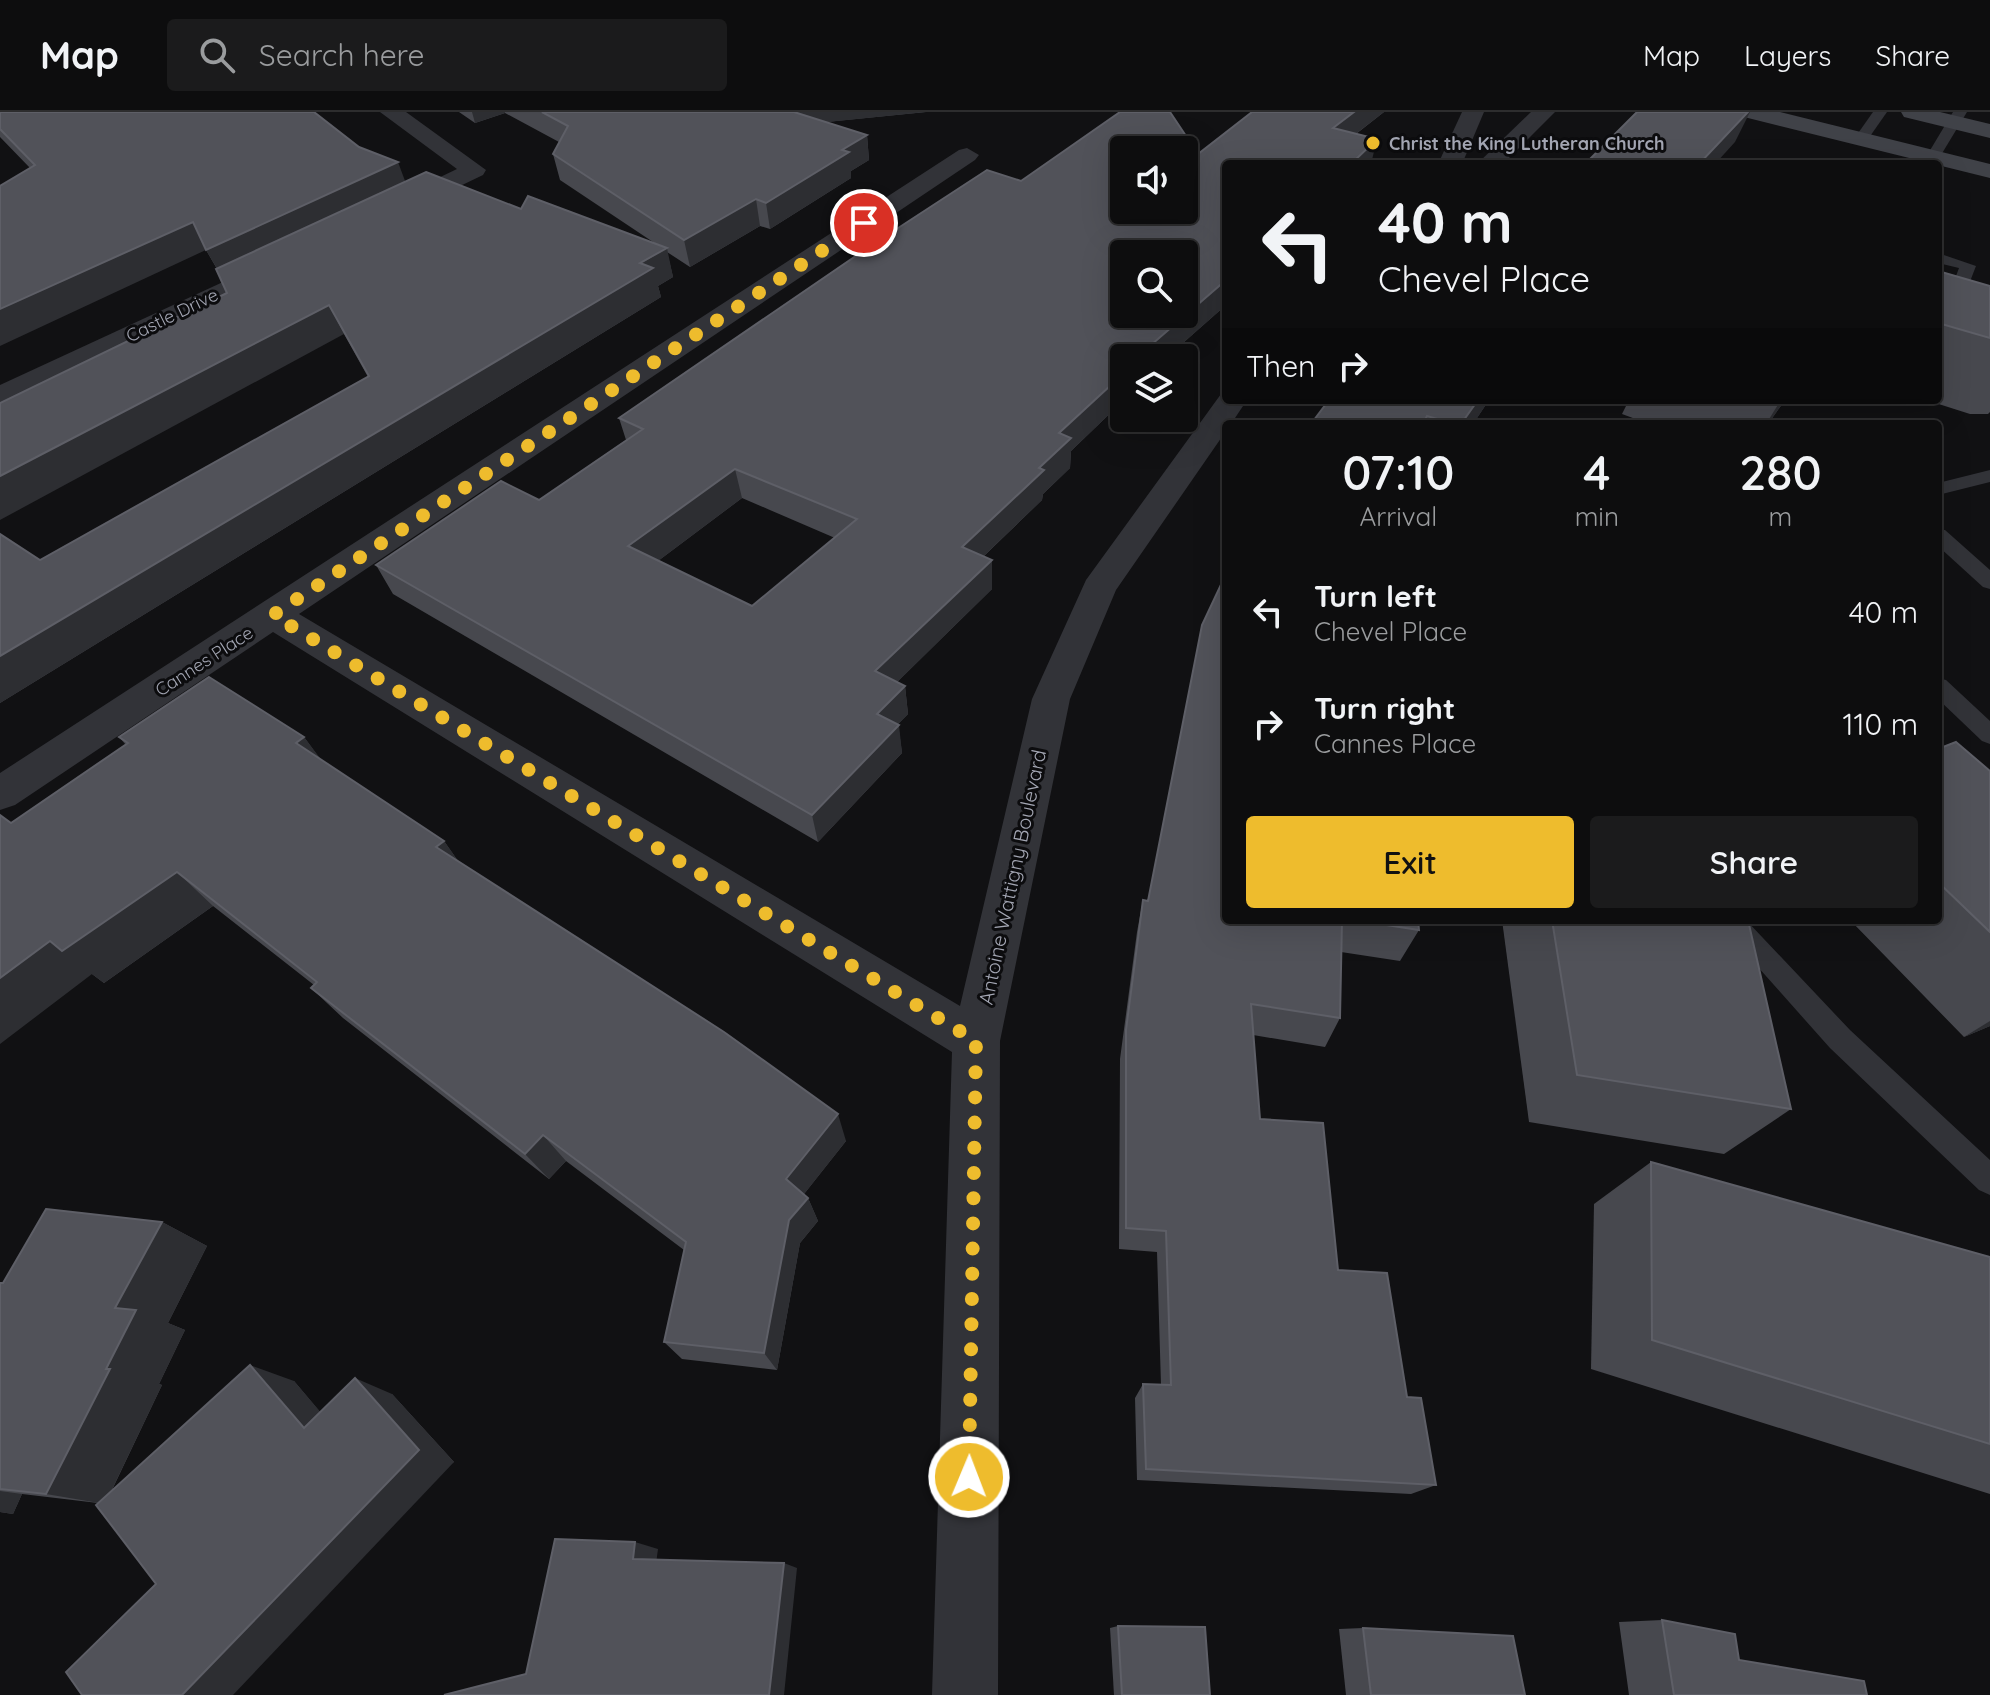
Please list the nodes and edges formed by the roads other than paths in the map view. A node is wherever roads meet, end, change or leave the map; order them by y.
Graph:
1 (391, 112) edge
2 (1473, 112) edge
3 (1544, 112) edge
4 (1752, 112) edge
5 (1880, 112) edge
6 (1912, 112) edge
7 (1957, 117) edge
8 (1990, 131) edge
9 (1861, 139) junction
10 (967, 155) dead end
11 (1933, 157) junction
12 (1452, 160) edge
13 (1493, 160) edge
14 (1990, 171) edge
15 (373, 218) edge
16 (302, 253) edge
17 (1942, 259) edge
18 (1950, 315) edge
19 (0, 397) edge
20 (1229, 404) edge
21 (1990, 476) edge
22 (1942, 488) edge
23 (1942, 539) edge
24 (1990, 582) edge
25 (273, 615) junction
26 (1942, 690) edge
27 (1990, 735) edge
28 (0, 794) edge
29 (1733, 924) edge
30 (976, 1041) junction
31 (1990, 1180) edge
32 (965, 1695) edge

1 - 15 street
2 - 12 street
3 - 13 street
4 - 9 main road
5 - 9 lane
6 - 7 main road
7 - 8 main road
7 - 11 lane
9 - 11 main road
10 - 25 street, Cannes Place
11 - 14 main road
16 - 19 street, Castle Drive
17 - 18 lane
20 - 30 street, Antoine Wattigny Boulevard
21 - 22 lane
23 - 24 lane
25 - 28 street, Cannes Place
25 - 30 street
26 - 27 lane
29 - 31 lane
30 - 32 street, Antoine Wattigny Boulevard

